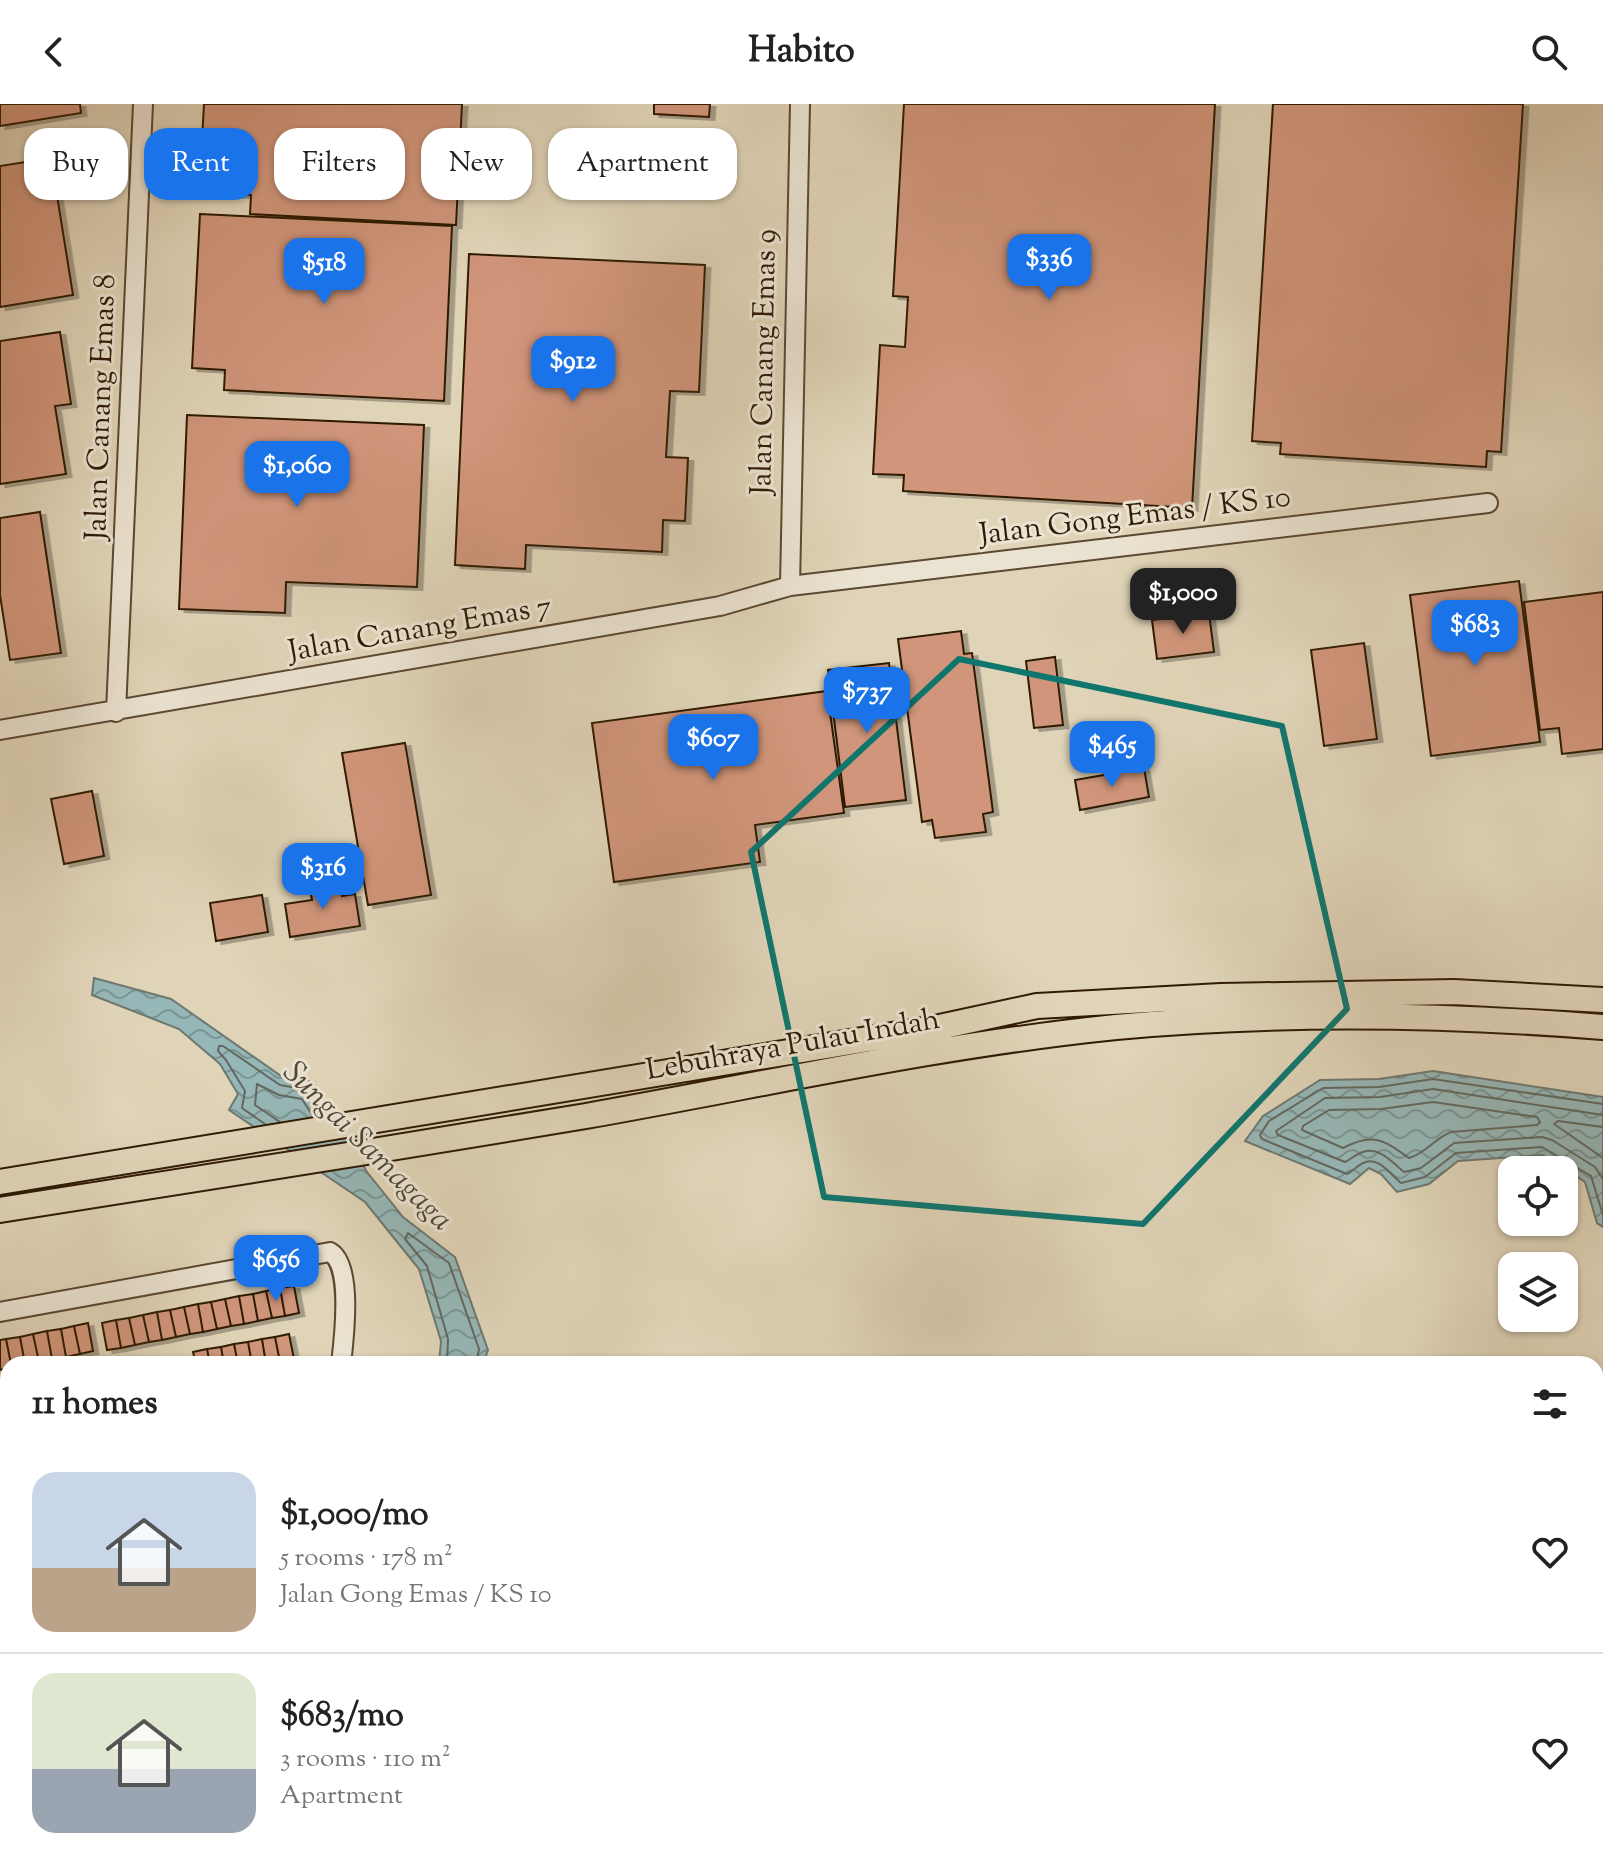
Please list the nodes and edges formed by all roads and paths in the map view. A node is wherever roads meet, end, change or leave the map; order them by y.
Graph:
1 (143, 104) edge
2 (800, 104) edge
3 (1488, 503) dead end
4 (790, 586) junction
5 (116, 712) junction
6 (0, 730) edge
7 (1603, 1000) edge
8 (1603, 1027) edge
9 (0, 1182) edge
10 (0, 1210) edge
11 (0, 1312) edge
12 (341, 1356) edge

1 - 5 street, Jalan Canang Emas 8
2 - 4 street, Jalan Canang Emas 9
3 - 4 street, Jalan Gong Emas / KS 10
4 - 5 street, Jalan Canang Emas 7
5 - 6 street, Jalan Canang Emas 7
7 - 9 main road, Lebuhraya Pulau Indah
8 - 10 main road, Lebuhraya Pulau Indah
11 - 12 street

